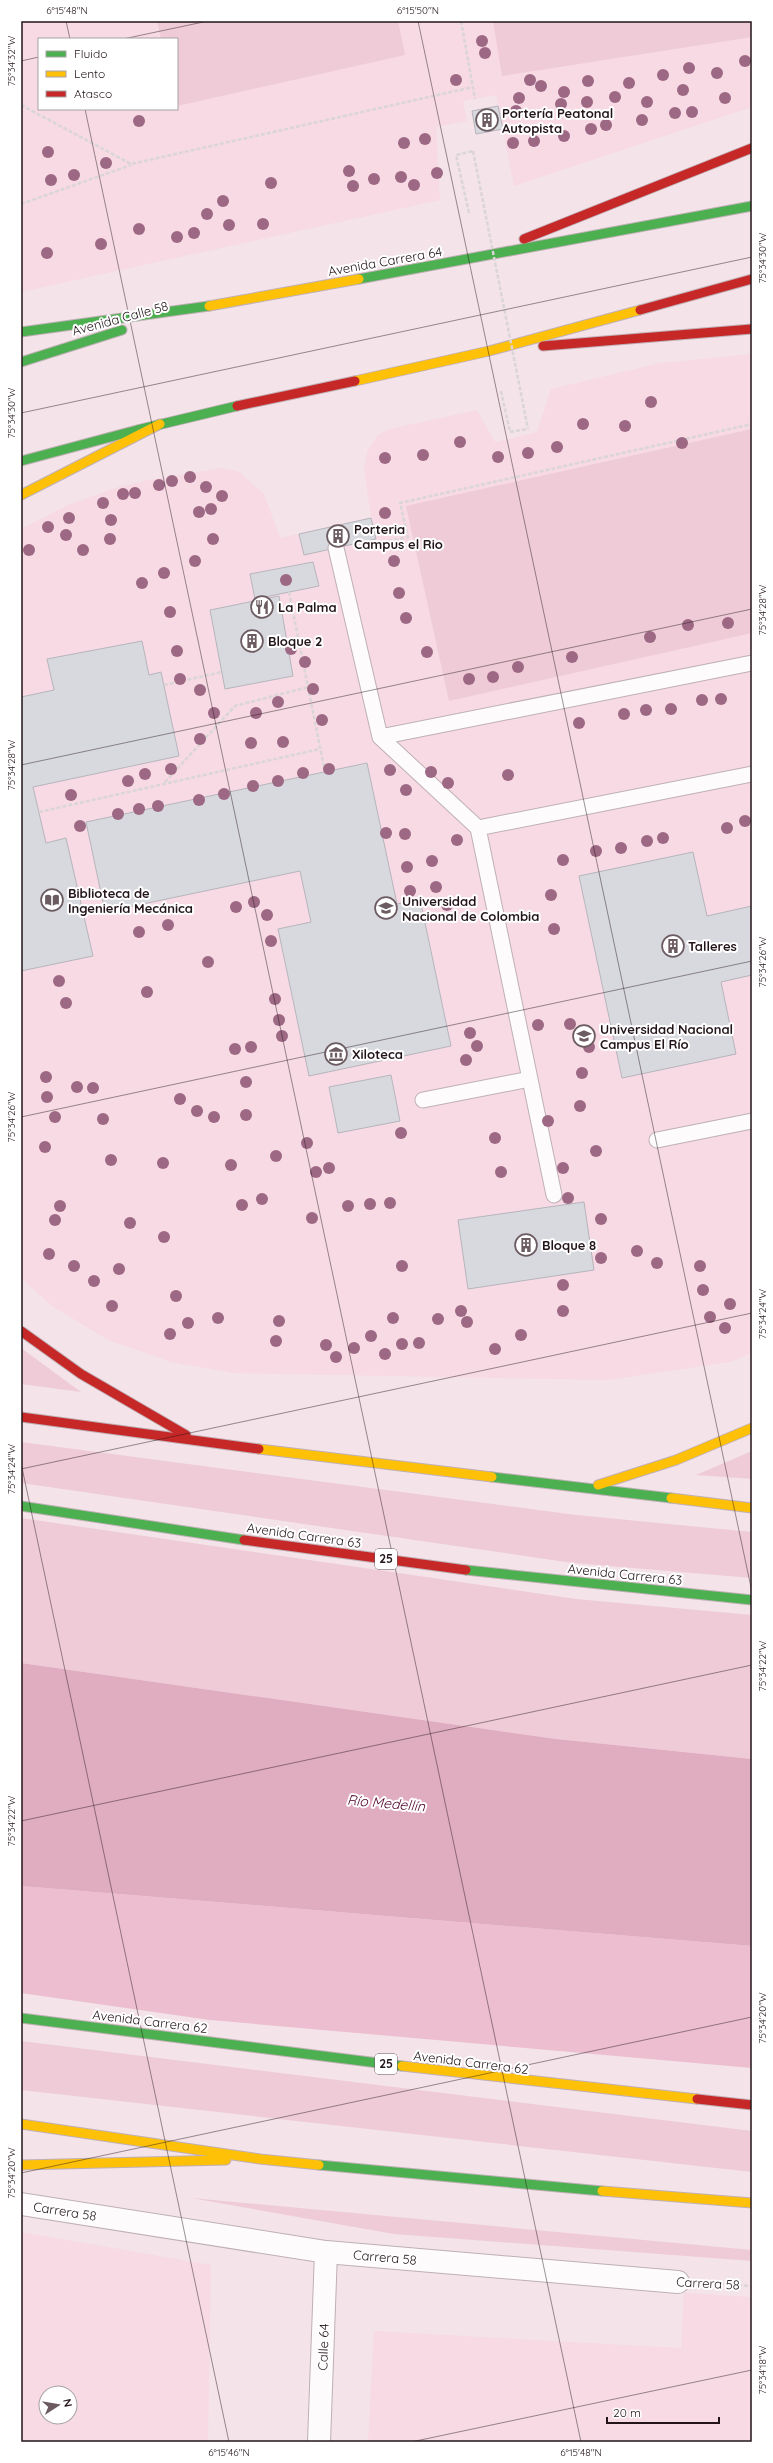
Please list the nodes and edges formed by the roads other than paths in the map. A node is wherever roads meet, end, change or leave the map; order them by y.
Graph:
1 (752, 148) edge
2 (752, 206) edge
3 (478, 257) junction
4 (752, 279) edge
5 (228, 303) junction
6 (752, 329) edge
7 (21, 332) edge
8 (490, 350) junction
9 (21, 362) edge
10 (160, 424) junction
11 (21, 461) edge
12 (21, 495) edge
13 (336, 548) dead end
14 (752, 663) edge
15 (380, 737) junction
16 (752, 774) edge
17 (478, 828) junction
18 (530, 1079) junction
19 (424, 1100) dead end
20 (752, 1121) edge
21 (657, 1140) dead end
22 (554, 1195) dead end
23 (21, 1331) edge
24 (21, 1417) edge
25 (752, 1428) edge
26 (198, 1442) junction
27 (587, 1488) junction
28 (21, 1506) edge
29 (752, 1508) edge
30 (752, 1600) edge
31 (21, 2018) edge
32 (752, 2105) edge
33 (21, 2124) edge
34 (260, 2159) junction
35 (21, 2165) edge
36 (749, 2203) edge
37 (21, 2204) edge
38 (752, 2210) edge
39 (326, 2252) junction
40 (678, 2282) road end
41 (319, 2442) edge

1 - 3 main road
2 - 3 main road, Avenida Carrera 64
3 - 5 main road, Avenida Carrera 64
4 - 8 main road
5 - 7 main road, Avenida Carrera 64
5 - 9 main road, Avenida Calle 58
6 - 8 main road
8 - 10 main road
10 - 11 main road
10 - 12 main road
13 - 15 lane
14 - 15 lane
15 - 17 lane
16 - 17 lane
17 - 18 lane
18 - 19 lane
18 - 22 lane
20 - 21 lane
23 - 26 main road
24 - 26 main road
25 - 27 main road
26 - 27 main road
27 - 29 main road
28 - 30 main road, Avenida Carrera 63 / 25
31 - 32 main road, Avenida Carrera 62 / 25
33 - 34 main road
34 - 35 main road
34 - 36 main road
36 - 38 main road
37 - 39 street, Carrera 58
39 - 40 street, Carrera 58
39 - 41 street, Calle 64

